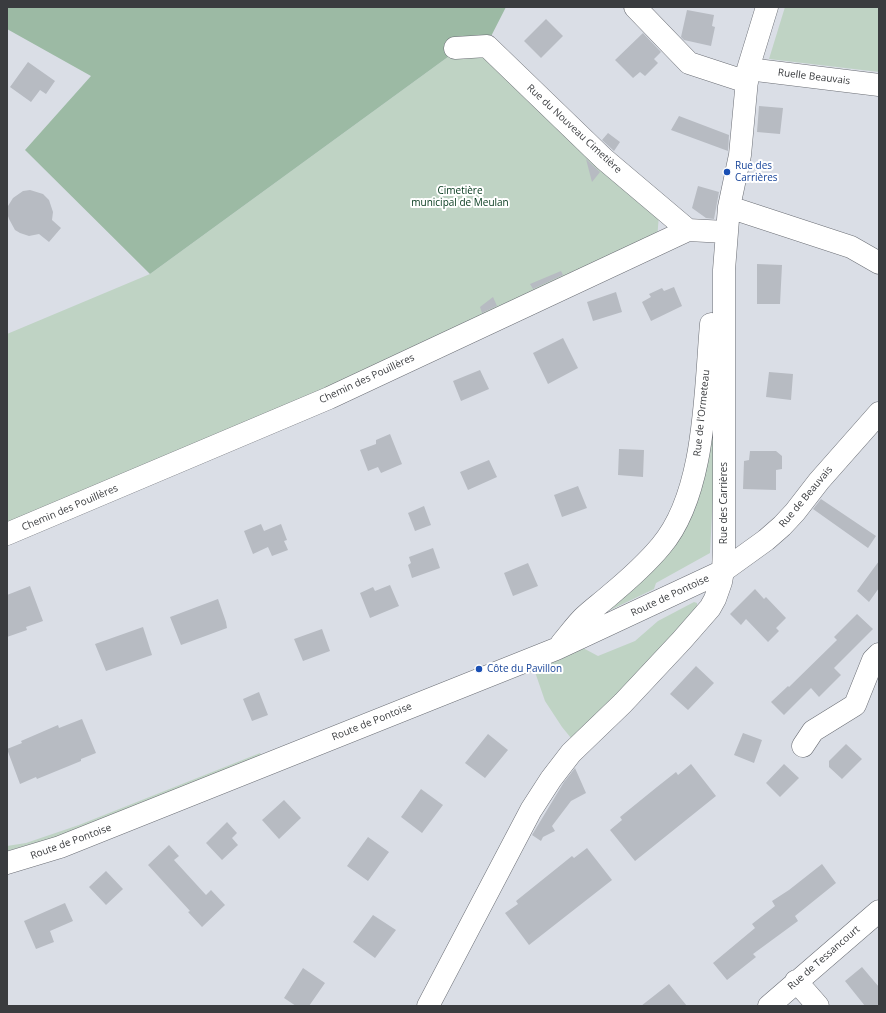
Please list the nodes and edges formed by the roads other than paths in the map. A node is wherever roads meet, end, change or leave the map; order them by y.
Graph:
1 (635, 7) edge
2 (767, 7) edge
3 (455, 48) dead end
4 (747, 76) junction
5 (879, 85) edge
6 (729, 207) junction
7 (688, 230) junction
8 (726, 232) junction
9 (879, 263) edge
10 (724, 270) junction
11 (879, 413) edge
12 (7, 534) edge
13 (723, 571) junction
14 (556, 649) junction
15 (879, 654) edge
16 (803, 746) dead end
17 (10, 862) edge
18 (879, 911) edge
19 (796, 981) junction
20 (428, 1006) edge
21 (769, 1006) edge
22 (818, 1006) edge

1 - 4 street, Ruelle Beauvais
2 - 4 street, Rue des Carrières
3 - 7 street, Rue du Nouveau Cimetière
4 - 5 street, Ruelle Beauvais
4 - 6 street, Rue des Carrières
6 - 8 street, Rue des Carrières
6 - 9 street
7 - 8 street, Chemin des Pouillères
7 - 12 street, Chemin des Pouillères
8 - 10 street, Rue des Carrières
10 - 13 street, Rue des Carrières
10 - 14 street, Rue de l'Ormeteau
11 - 13 street, Rue de Beauvais
13 - 14 street, Route de Pontoise
13 - 20 street
14 - 17 street, Route de Pontoise
15 - 16 street
18 - 19 street, Rue de Tessancourt
19 - 21 street, Rue de Tessancourt
19 - 22 street

